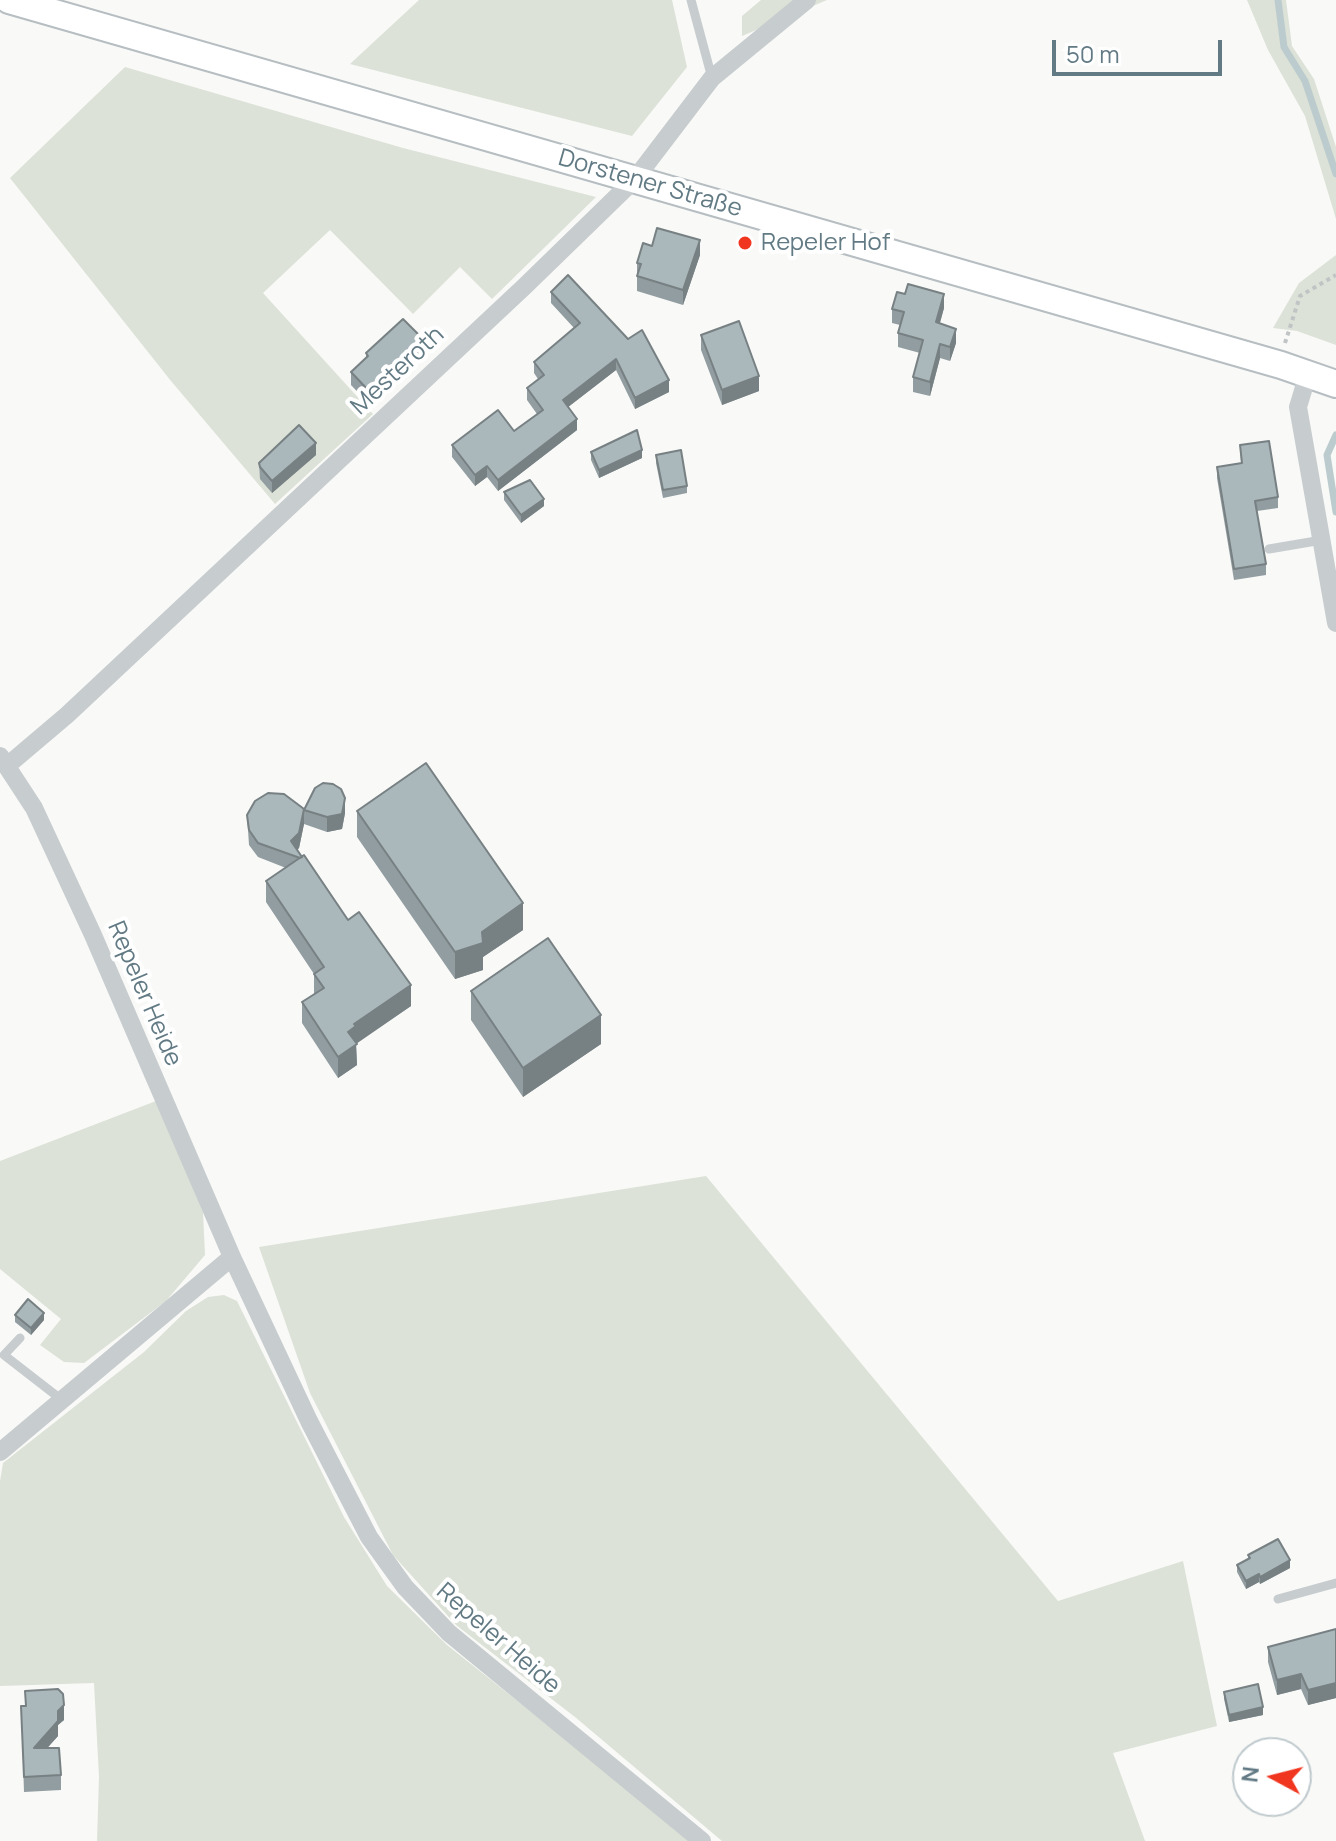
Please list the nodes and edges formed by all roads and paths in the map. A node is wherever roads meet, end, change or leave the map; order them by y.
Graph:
1 (9, 0) edge
2 (691, 0) edge
3 (807, 0) edge
4 (712, 78) junction
5 (635, 179) junction
6 (1336, 275) edge
7 (1281, 365) junction
8 (1308, 374) junction
9 (1336, 384) edge
10 (1322, 540) junction
11 (1269, 549) dead end
12 (1336, 623) edge
13 (4, 760) edge
14 (232, 1257) junction
15 (20, 1338) dead end
16 (62, 1400) junction
17 (0, 1452) edge
18 (1336, 1583) edge
19 (1278, 1599) dead end
20 (702, 1841) edge

1 - 5 main road, Dorstener Straße
2 - 4 lane
3 - 4 street, Mesteroth
4 - 5 street, Mesteroth
5 - 7 main road, Dorstener Straße
5 - 13 street, Mesteroth
6 - 7 path
7 - 8 main road, Dorstener Straße
8 - 9 main road, Dorstener Straße
8 - 10 street
10 - 11 lane
10 - 12 street
13 - 14 street, Repeler Heide
14 - 16 street
14 - 20 street, Repeler Heide
15 - 16 lane
16 - 17 street
18 - 19 lane

